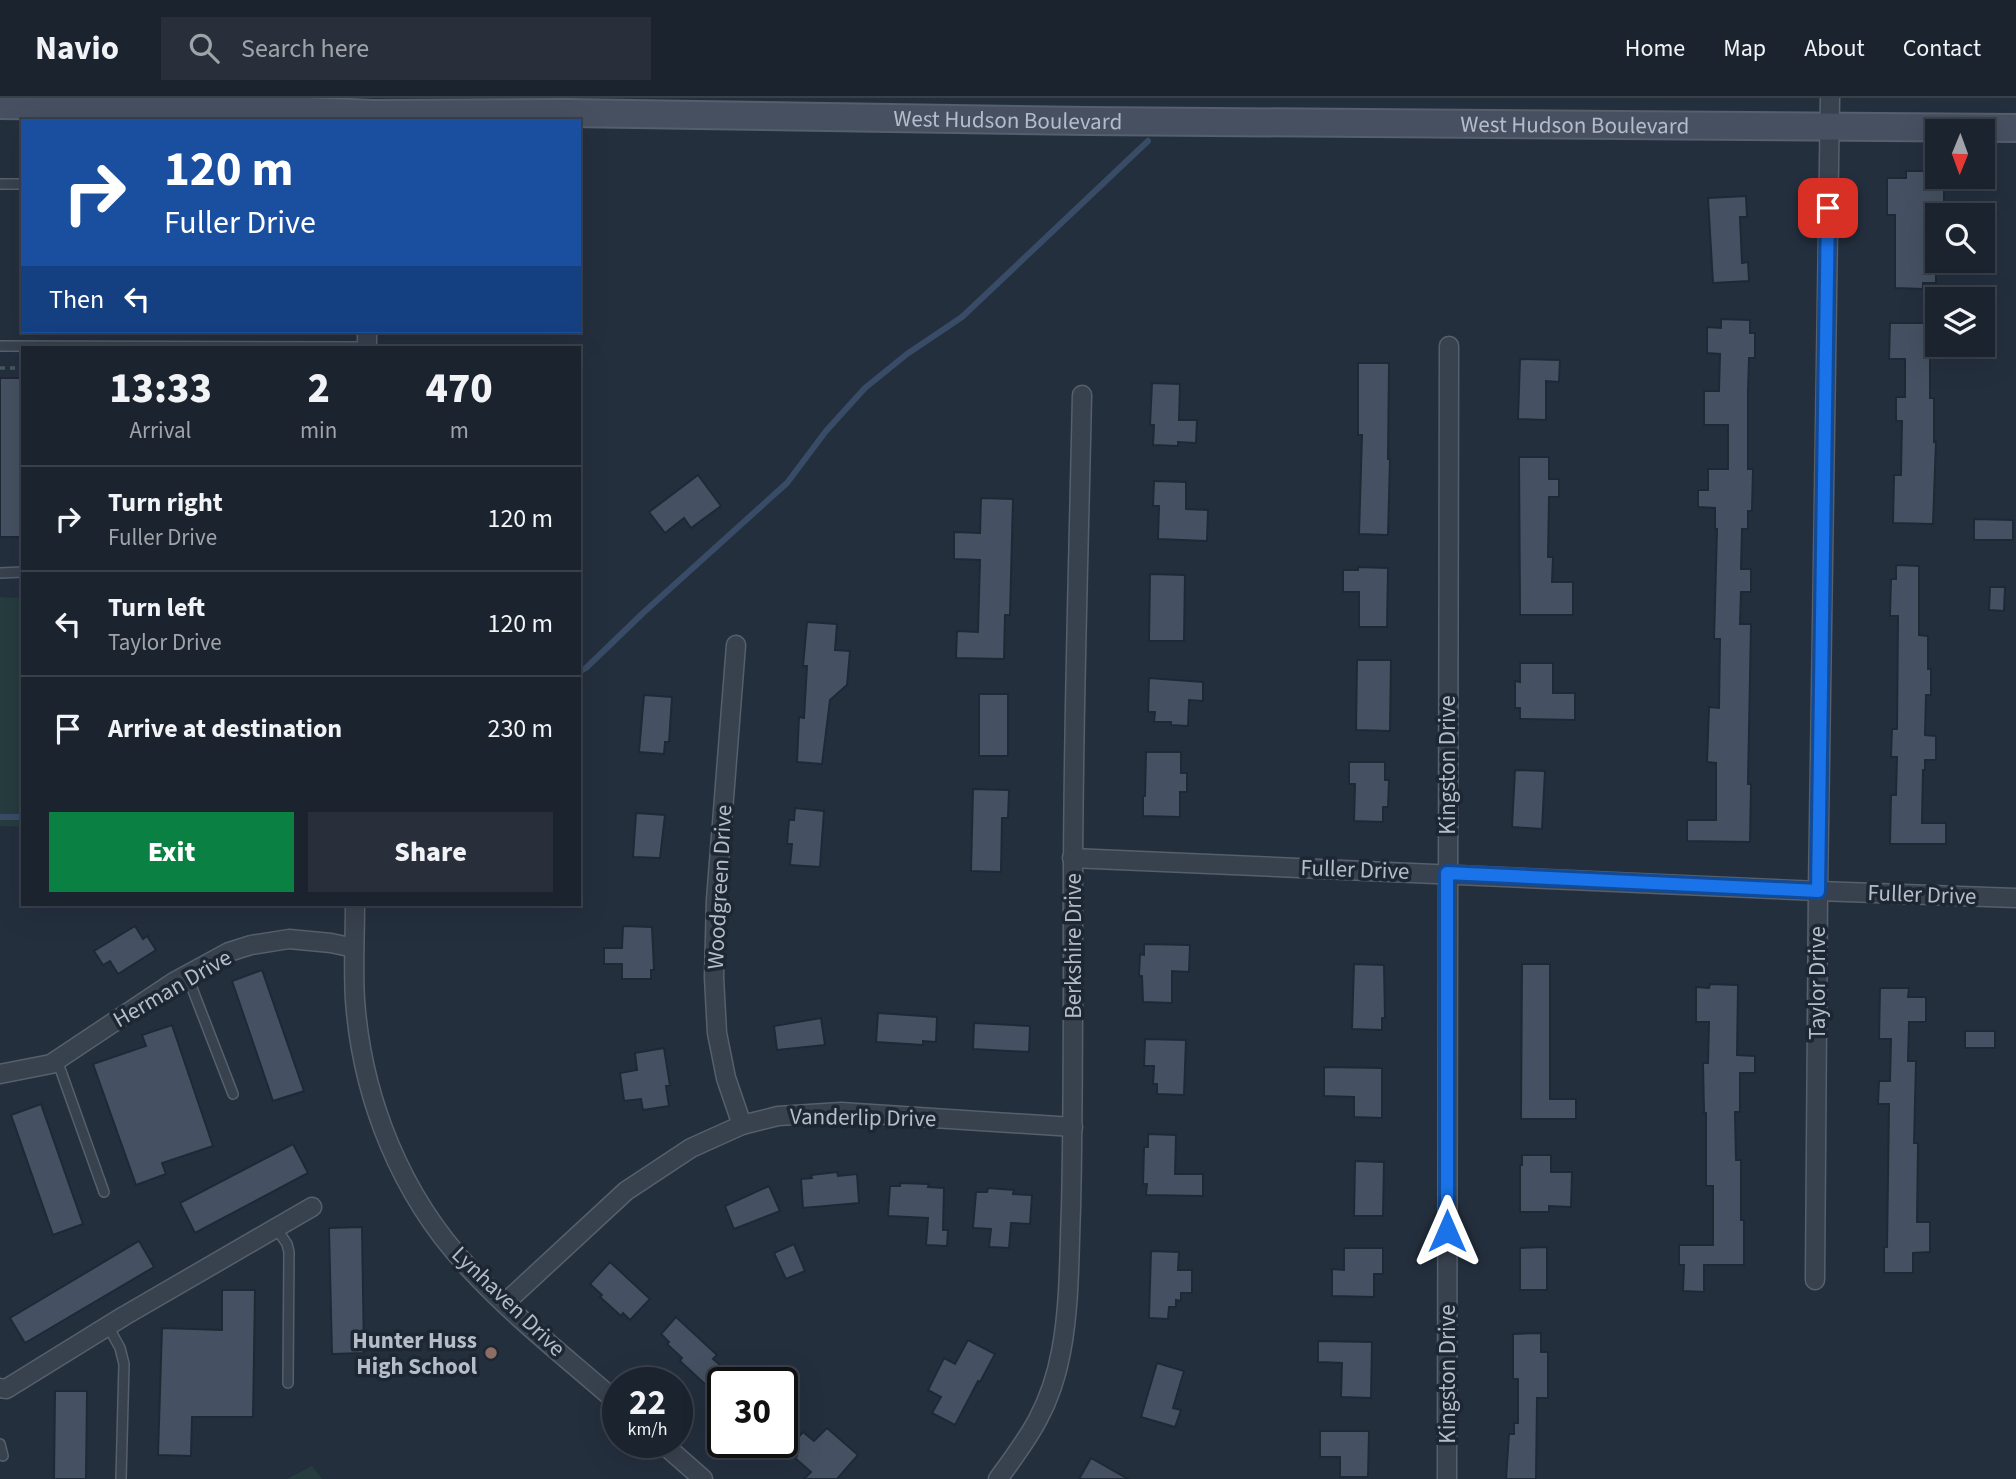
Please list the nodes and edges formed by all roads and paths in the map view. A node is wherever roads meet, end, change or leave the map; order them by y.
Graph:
1 (1830, 98) edge
2 (0, 105) edge
3 (372, 111) edge
4 (540, 117) edge
5 (1830, 126) junction
6 (2016, 128) edge
7 (0, 184) edge
8 (21, 184) edge
9 (367, 342) edge
10 (0, 346) edge
11 (21, 346) edge
12 (194, 346) edge
13 (1449, 346) dead end
14 (0, 368) edge
15 (21, 368) edge
16 (1082, 395) dead end
17 (21, 572) edge
18 (0, 573) edge
19 (736, 645) dead end
20 (1072, 858) junction
21 (1447, 873) junction
22 (1818, 891) junction
23 (2016, 898) edge
24 (355, 906) edge
25 (355, 948) junction
26 (187, 975) junction
27 (57, 1060) junction
28 (0, 1074) edge
29 (233, 1094) dead end
30 (743, 1125) junction
31 (1073, 1127) junction
32 (104, 1192) dead end
33 (312, 1207) dead end
34 (277, 1229) junction
35 (1815, 1280) dead end
36 (505, 1303) junction
37 (108, 1326) junction
38 (288, 1383) dead end
39 (0, 1388) edge
40 (602, 1389) edge
41 (0, 1444) edge
42 (3, 1456) dead end
43 (680, 1458) edge
44 (121, 1479) edge
45 (703, 1479) edge
46 (998, 1479) edge
47 (1447, 1479) edge

1 - 5 street, Taylor Drive
2 - 3 main road, West Hudson Boulevard
3 - 4 main road, West Hudson Boulevard
4 - 5 main road, West Hudson Boulevard
5 - 6 main road, West Hudson Boulevard
5 - 22 street, Taylor Drive
7 - 8 lane
9 - 12 lane
10 - 11 lane
13 - 21 street, Kingston Drive
14 - 15 path
16 - 20 street, Berkshire Drive
17 - 18 lane
19 - 30 street, Woodgreen Drive
20 - 21 street, Fuller Drive
20 - 31 street, Berkshire Drive
21 - 22 street, Fuller Drive
21 - 47 street, Kingston Drive
22 - 23 street, Fuller Drive
22 - 35 street, Taylor Drive
24 - 25 street, Lynhaven Drive
25 - 26 street, Herman Drive
25 - 36 street, Lynhaven Drive
26 - 27 street, Herman Drive
26 - 29 lane
27 - 28 street, Herman Drive
27 - 32 lane
30 - 31 street, Vanderlip Drive
30 - 36 street, Vanderlip Drive
31 - 46 street, Berkshire Drive
33 - 34 street
34 - 37 street
34 - 38 lane
36 - 40 street, Lynhaven Drive
37 - 39 street
37 - 44 lane
41 - 42 lane
43 - 45 street

